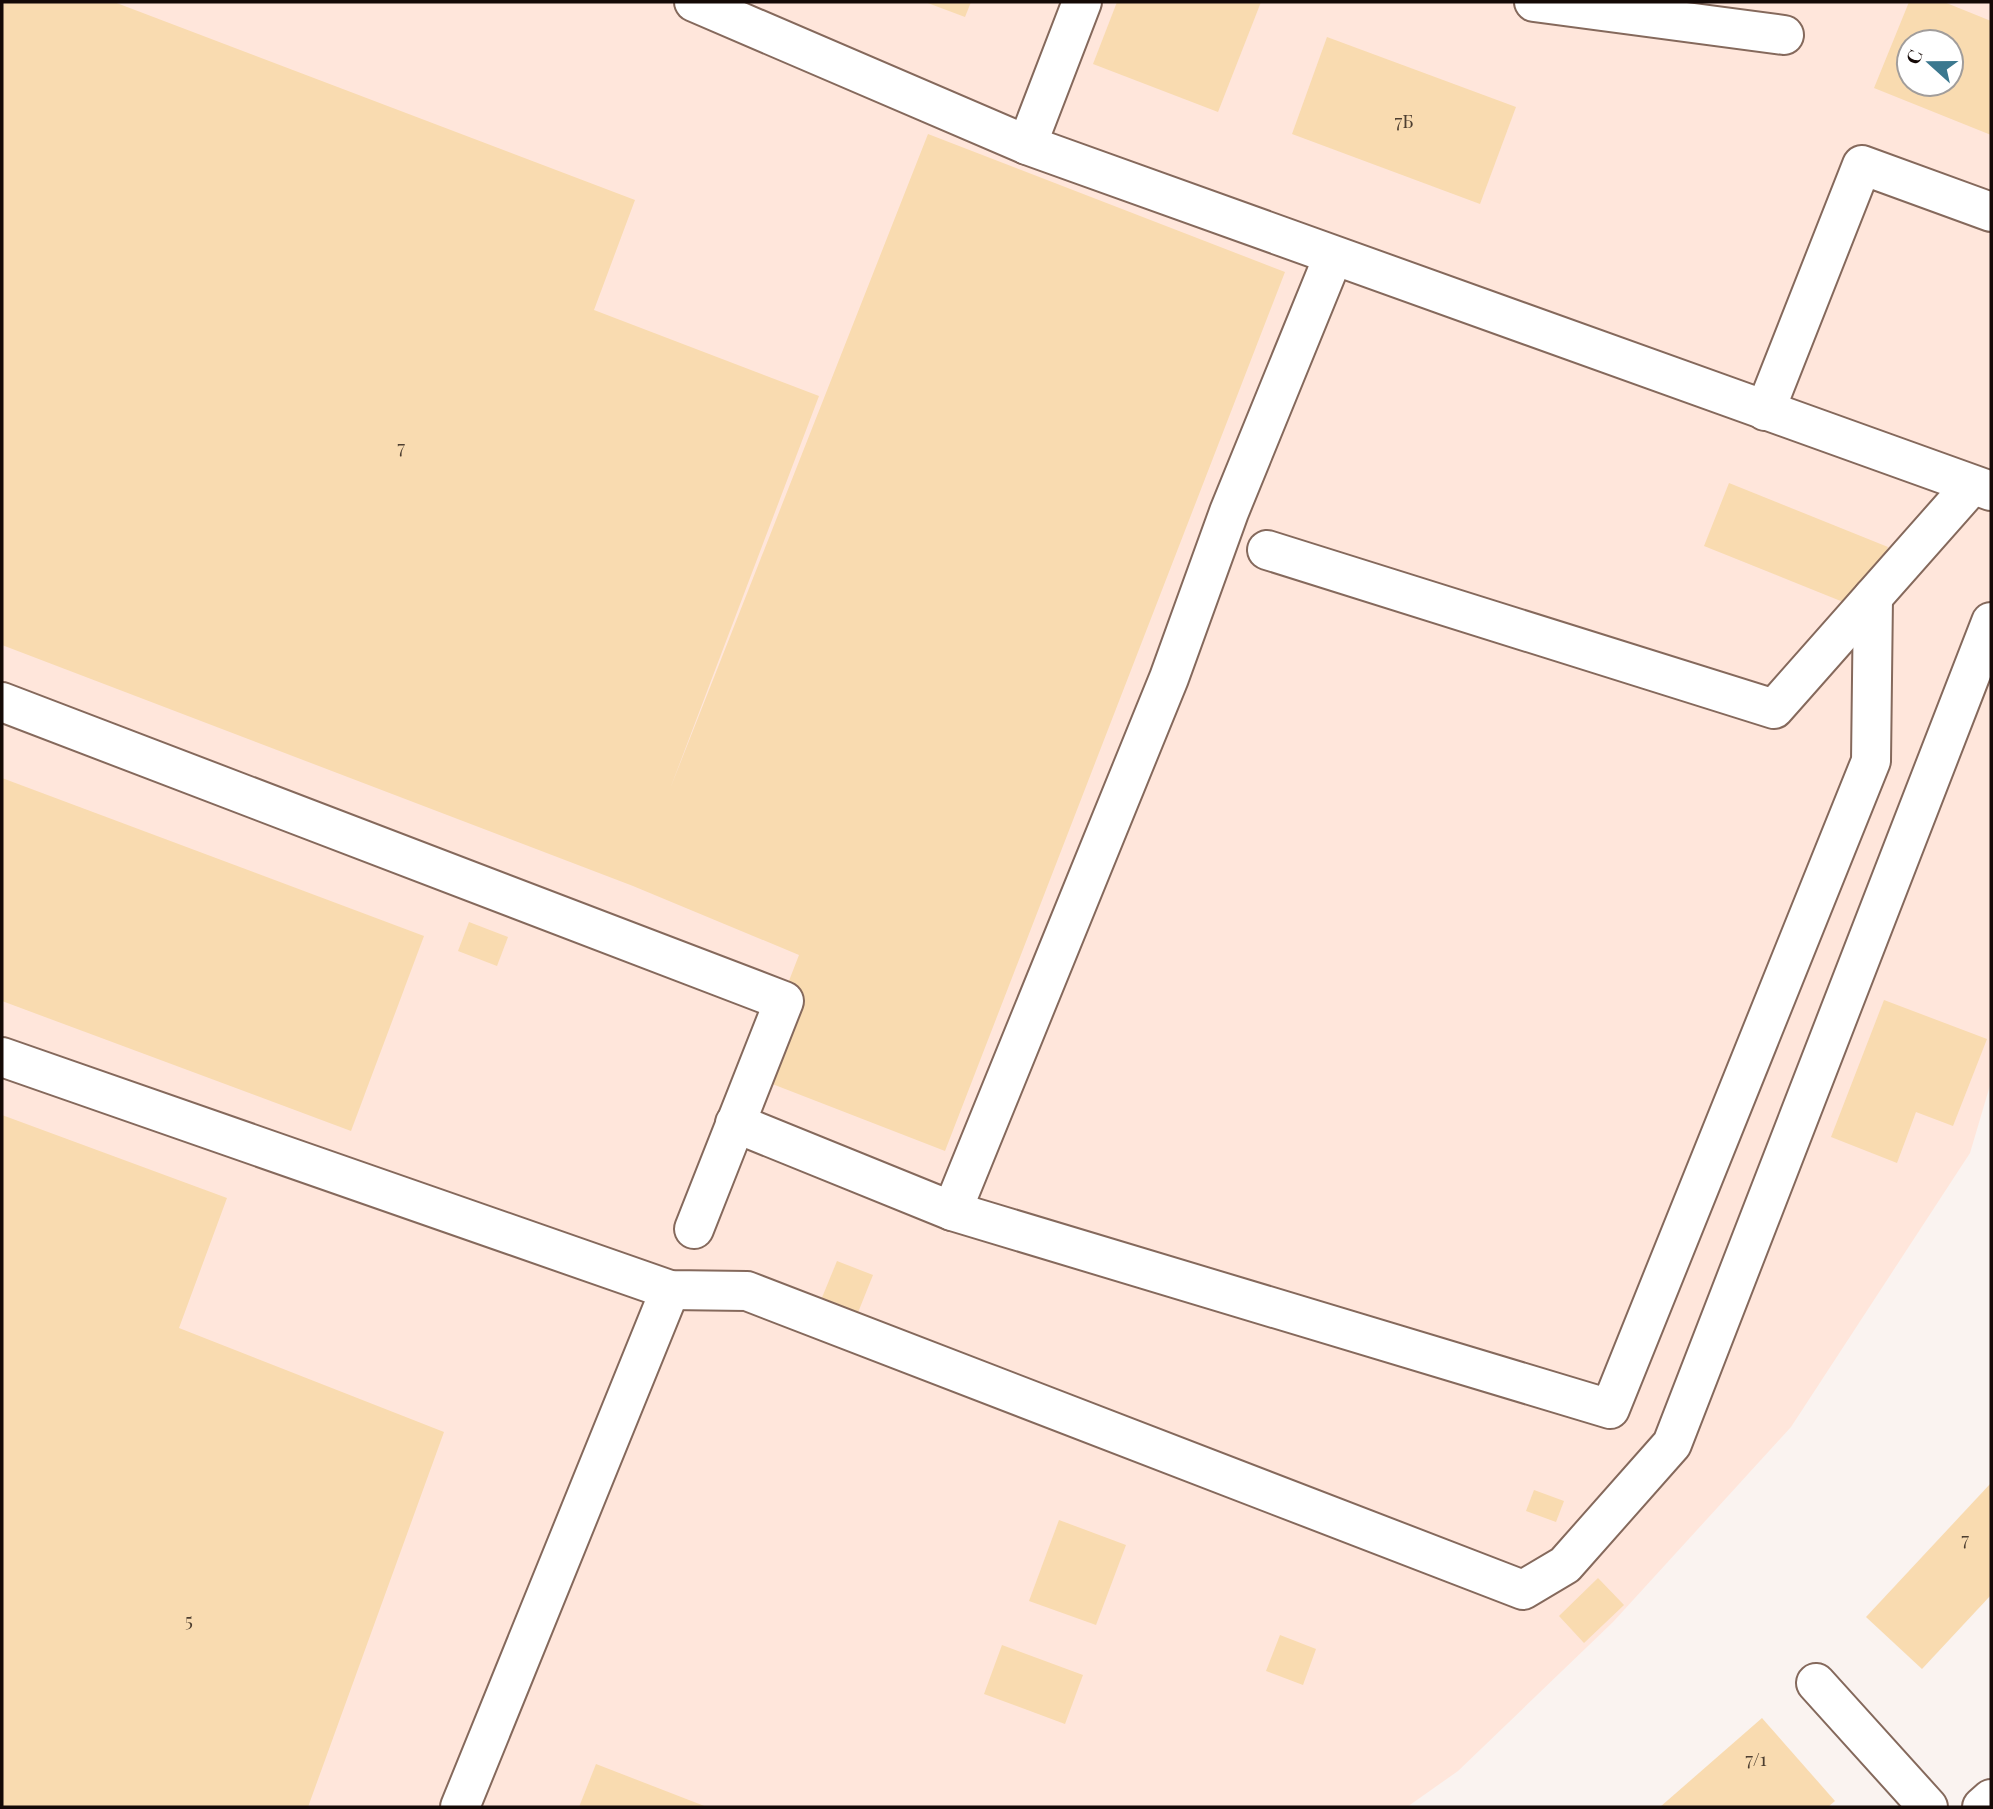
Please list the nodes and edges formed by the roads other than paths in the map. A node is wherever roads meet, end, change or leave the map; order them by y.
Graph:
1 (694, 2) edge
2 (1082, 2) edge
3 (1534, 2) edge
4 (1784, 35) dead end
5 (1027, 145) junction
6 (1991, 212) edge
7 (1333, 257) junction
8 (1765, 411) junction
9 (1982, 488) edge
10 (1267, 550) dead end
11 (1873, 597) junction
12 (1991, 622) edge
13 (2, 702) edge
14 (2, 1057) edge
15 (735, 1123) junction
16 (952, 1212) junction
17 (694, 1229) dead end
18 (670, 1290) junction
19 (1816, 1683) dead end
20 (1991, 1799) edge
21 (460, 1807) edge
22 (1928, 1807) edge
23 (1982, 1807) edge

1 - 5 street
2 - 5 street
3 - 4 street
5 - 7 street
6 - 8 street
7 - 8 street
7 - 16 street
8 - 9 street
9 - 11 street
10 - 11 street
11 - 16 street
12 - 18 street
13 - 15 street
14 - 18 street
15 - 16 street
15 - 17 street
18 - 21 street
19 - 22 street
20 - 23 street

